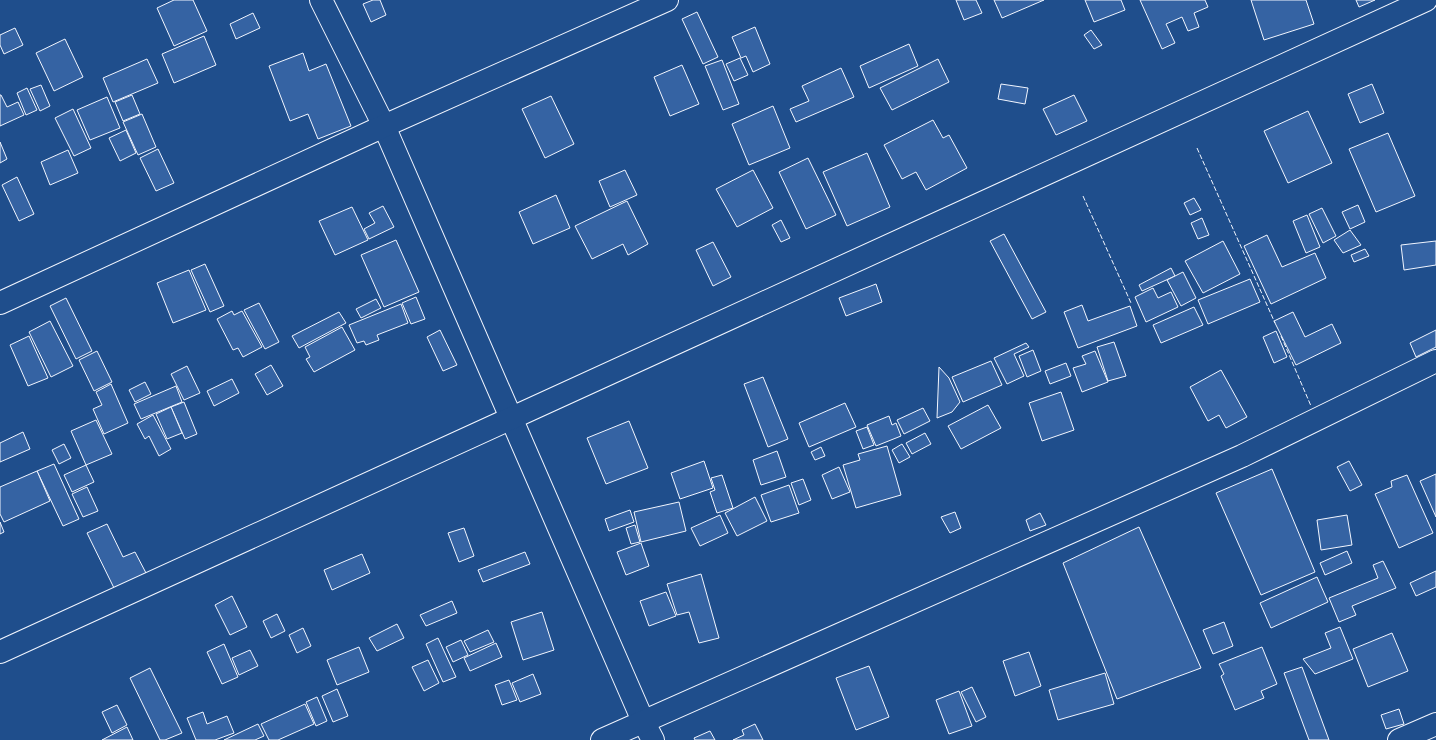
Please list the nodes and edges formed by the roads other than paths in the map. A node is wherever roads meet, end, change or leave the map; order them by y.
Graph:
1 (321, 0) edge
2 (667, 0) edge
3 (1426, 0) edge
4 (384, 126) junction
5 (0, 303) edge
6 (1436, 361) edge
7 (511, 419) junction
8 (0, 652) edge
9 (643, 721) junction
10 (1436, 724) edge
11 (602, 740) edge
12 (653, 740) edge
13 (1399, 740) edge

1 - 4 street
2 - 4 street
3 - 7 street
4 - 5 street
4 - 7 street
6 - 9 street
7 - 8 street
7 - 9 street
9 - 11 street
9 - 12 street
10 - 13 street

